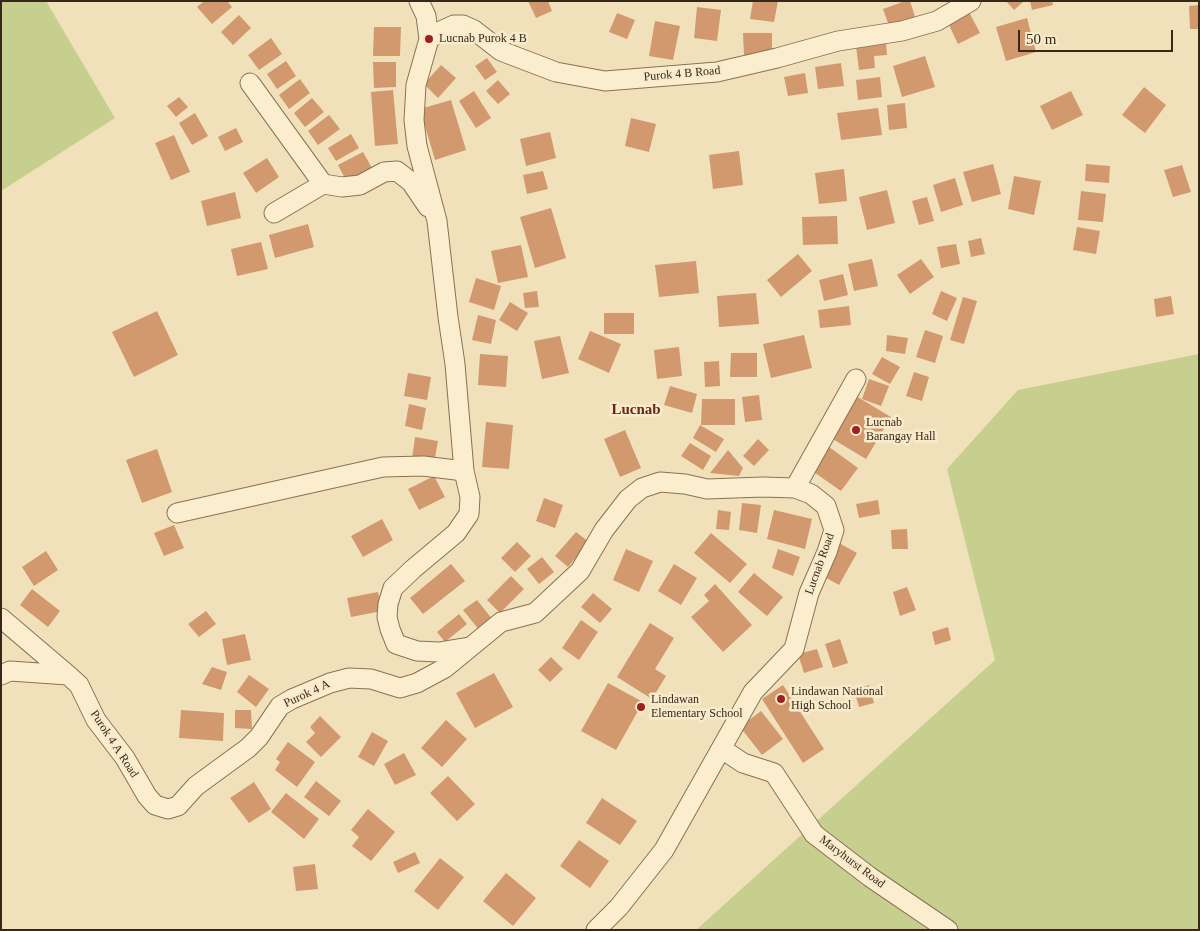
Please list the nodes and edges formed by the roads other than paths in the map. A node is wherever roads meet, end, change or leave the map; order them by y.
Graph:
1 (419, 1) edge
2 (971, 1) edge
3 (429, 39) junction
4 (250, 83) dead end
5 (323, 184) junction
6 (274, 213) dead end
7 (437, 221) junction
8 (856, 379) dead end
9 (464, 471) junction
10 (796, 488) junction
11 (177, 512) dead end
12 (1, 618) edge
13 (470, 647) junction
14 (1, 675) edge
15 (68, 675) junction
16 (722, 749) junction
17 (147, 796) joint
18 (596, 930) edge
19 (948, 930) edge

1 - 3 street
2 - 3 street, Purok 4 B Road
3 - 7 street
4 - 5 street
5 - 6 street
5 - 7 street
7 - 9 street
8 - 10 street
9 - 11 street
9 - 13 street
10 - 13 street, Lucnab Road
10 - 16 street, Lucnab Road
12 - 15 street, Purok 4 A Road
13 - 17 street, Purok 4 A
14 - 15 street
15 - 17 street, Purok 4 A Road
16 - 18 street, Lucnab Road
16 - 19 street, Maryhurst Road

